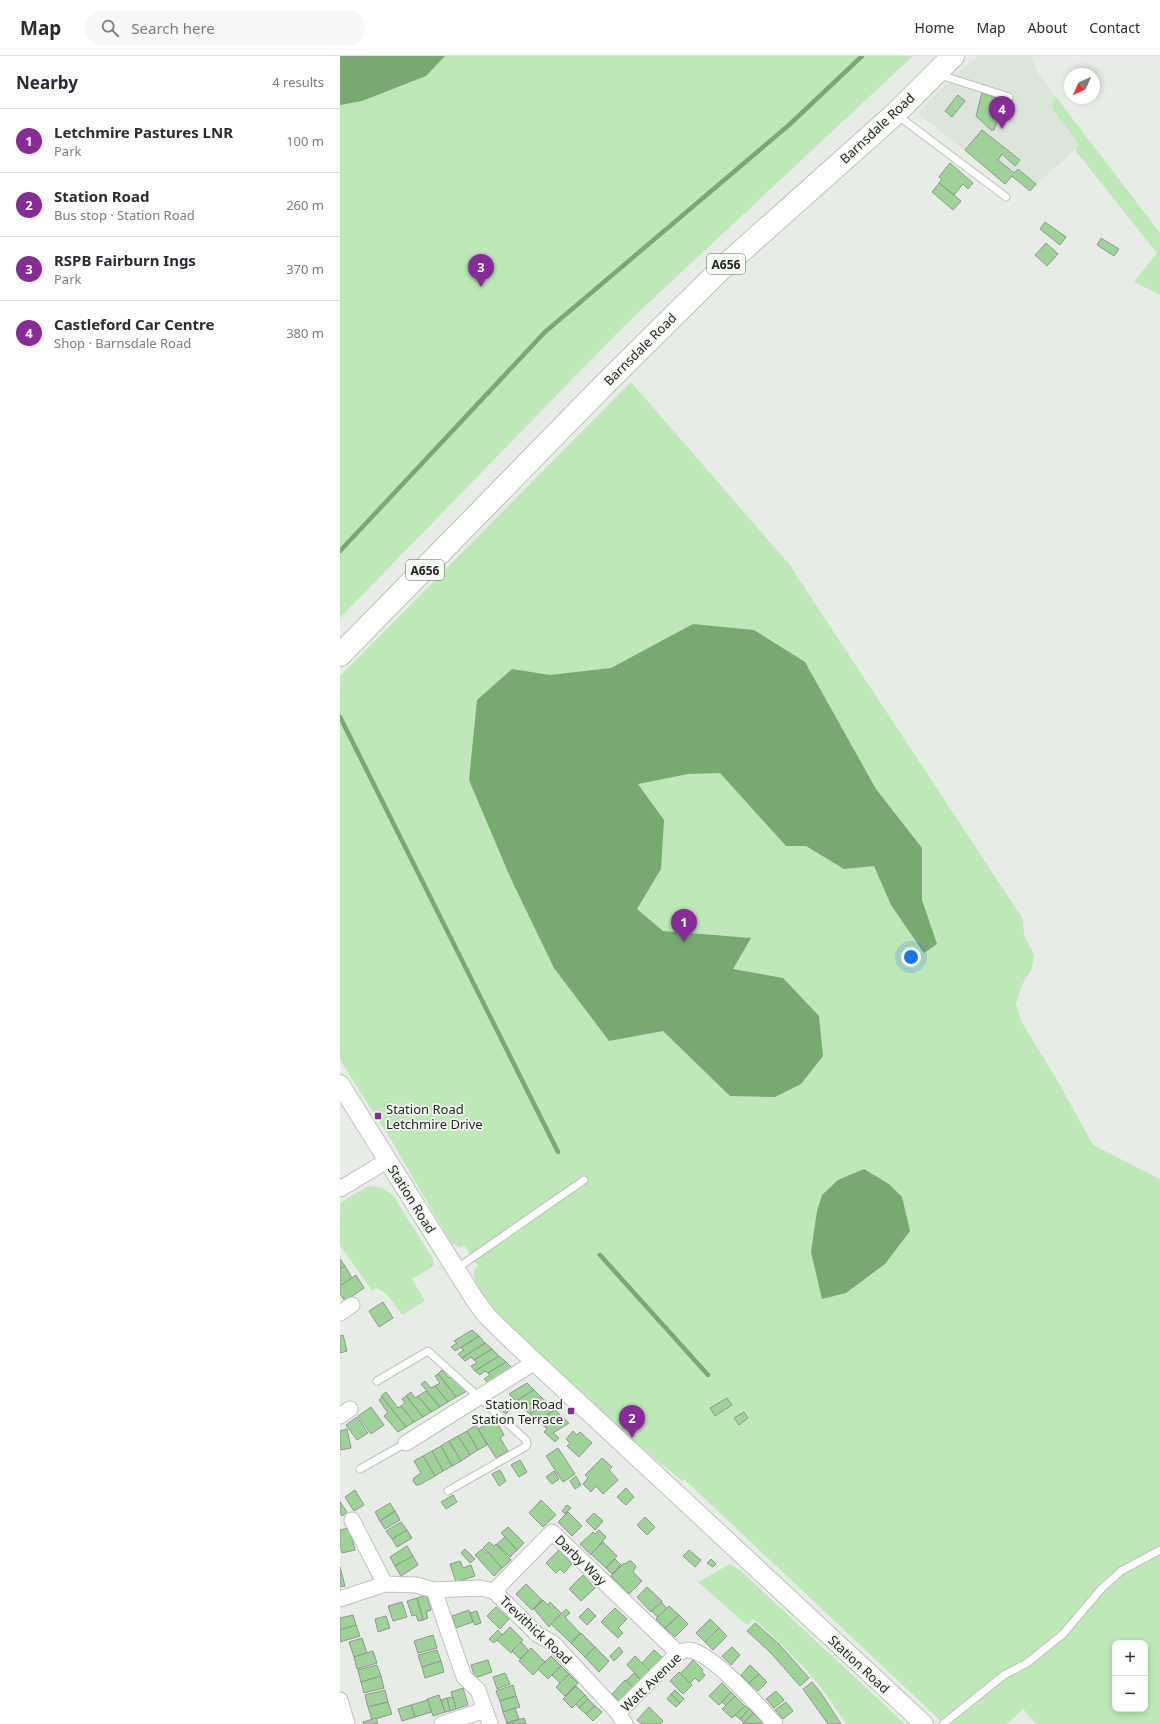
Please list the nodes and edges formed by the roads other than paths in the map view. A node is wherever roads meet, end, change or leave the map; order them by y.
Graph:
1 (953, 56) edge
2 (936, 73) junction
3 (1009, 97) dead end
4 (895, 114) junction
5 (1006, 197) dead end
6 (340, 655) edge
7 (340, 1084) edge
8 (388, 1160) junction
9 (584, 1180) dead end
10 (340, 1189) edge
11 (456, 1269) junction
12 (535, 1362) junction
13 (377, 1381) dead end
14 (481, 1398) junction
15 (406, 1443) joint
16 (360, 1469) dead end
17 (448, 1492) dead end
18 (352, 1520) dead end
19 (1160, 1550) edge
20 (385, 1584) junction
21 (434, 1590) junction
22 (494, 1591) junction
23 (340, 1599) edge
24 (678, 1653) junction
25 (340, 1700) edge
26 (485, 1710) junction
27 (622, 1719) edge
28 (347, 1724) edge
29 (442, 1724) edge
30 (490, 1724) edge
31 (775, 1724) edge
32 (924, 1724) edge
33 (943, 1724) edge

1 - 2 main road, Barnsdale Road / A656
2 - 3 lane
2 - 4 main road, Barnsdale Road / A656
4 - 5 lane
4 - 6 main road, Barnsdale Road / A656
7 - 8 street, Station Road
8 - 10 street
8 - 11 street, Station Road
9 - 11 lane
11 - 12 street, Station Road
12 - 14 street
12 - 32 street, Station Road
13 - 14 lane
14 - 15 street
14 - 17 lane
15 - 16 lane
18 - 20 street
19 - 33 lane
20 - 21 street
20 - 23 street
21 - 22 street
21 - 26 street
22 - 24 street, Darby Way
22 - 27 street, Trevithick Road
24 - 27 street, Watt Avenue
24 - 31 street, Watt Avenue
25 - 28 street
26 - 29 street
26 - 30 street

